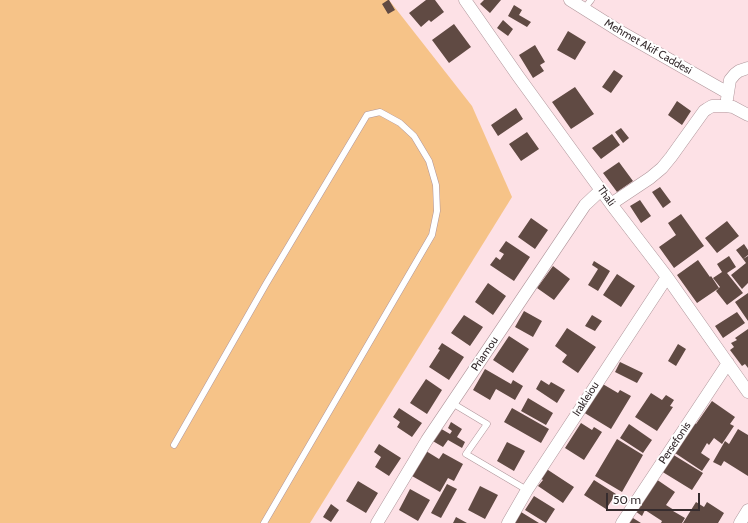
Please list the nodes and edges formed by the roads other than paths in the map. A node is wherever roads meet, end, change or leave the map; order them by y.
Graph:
1 (465, 0) edge
2 (570, 0) edge
3 (587, 4) edge
4 (748, 68) edge
5 (728, 93) junction
6 (726, 106) junction
7 (748, 115) edge
8 (601, 190) junction
9 (611, 204) junction
10 (667, 277) junction
11 (728, 363) junction
12 (748, 392) edge
13 (452, 403) junction
14 (174, 445) dead end
15 (527, 490) junction
16 (748, 510) edge
17 (264, 523) edge
18 (378, 523) edge
19 (508, 523) edge
20 (622, 523) edge
21 (740, 523) edge

1 - 8 street, Thali
2 - 3 street, Mehmet Akif Caddesi
3 - 5 street, Mehmet Akif Caddesi
4 - 5 street
5 - 6 street
6 - 7 street
6 - 9 street
8 - 9 street, Thali
8 - 13 street, Priamou
9 - 10 street, Thali
10 - 11 street, Thali
10 - 15 street, Irakleiou
11 - 12 street, Thali
11 - 20 street, Persefonis
13 - 15 lane
13 - 18 street, Priamou
14 - 17 lane
15 - 19 street, Irakleiou
16 - 21 street

